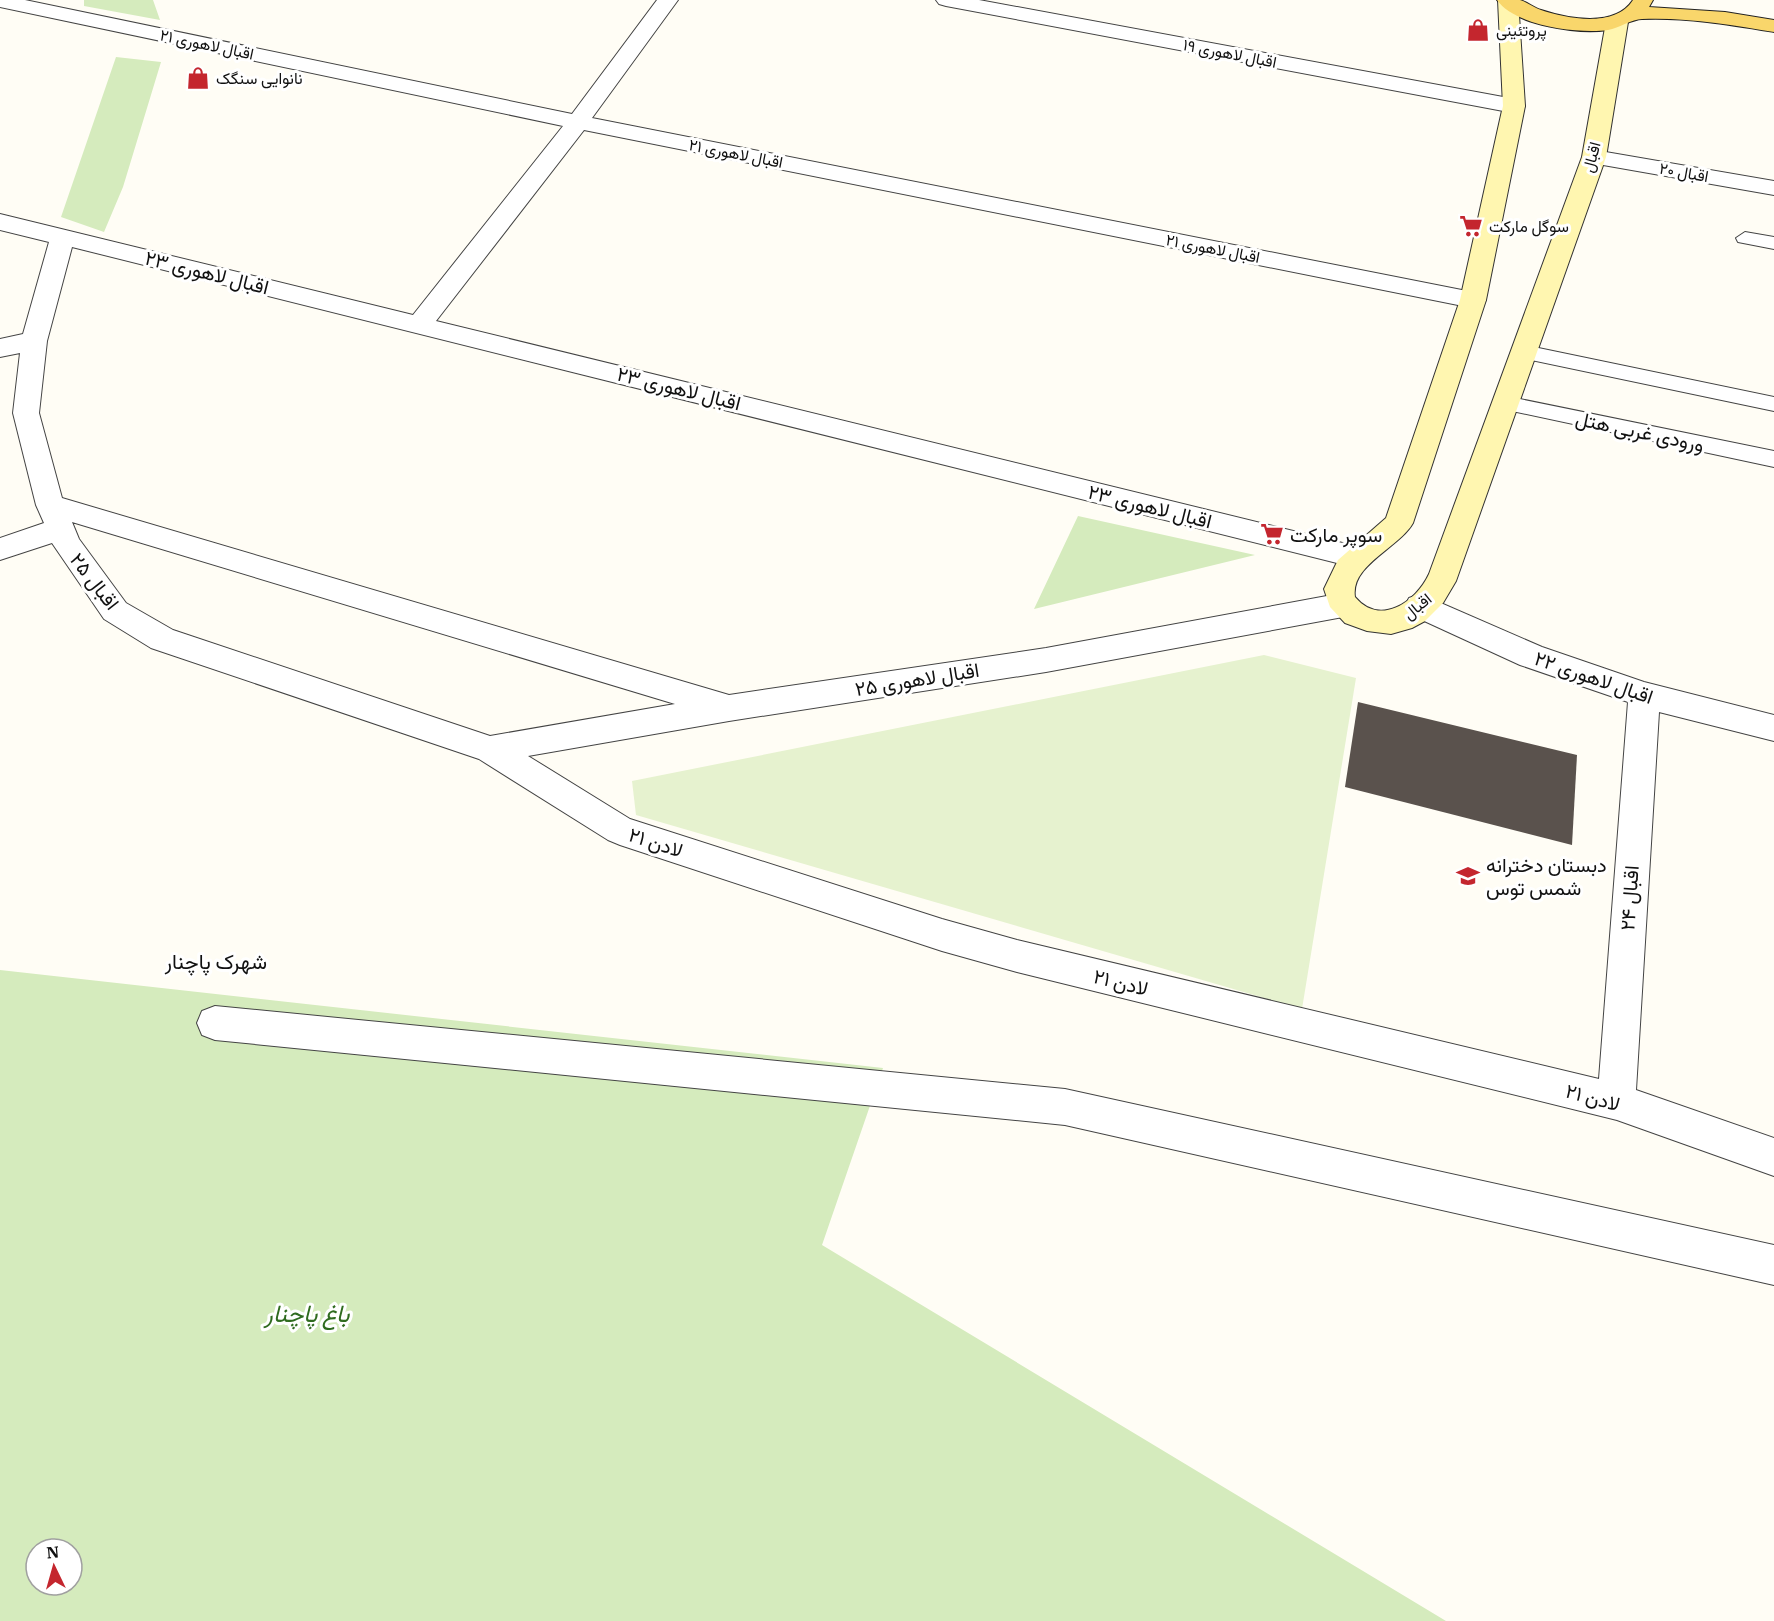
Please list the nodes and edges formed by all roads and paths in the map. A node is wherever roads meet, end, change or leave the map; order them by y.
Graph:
1 (668, 0) edge
2 (946, 0) edge
3 (1507, 0) edge
4 (0, 1) edge
5 (1633, 11) edge
6 (1774, 26) edge
7 (1514, 106) junction
8 (578, 122) junction
9 (1594, 157) junction
10 (1774, 188) edge
11 (0, 222) edge
12 (62, 238) junction
13 (1744, 238) dead end
14 (1774, 243) edge
15 (1473, 300) junction
16 (420, 324) junction
17 (34, 341) junction
18 (0, 348) edge
19 (1524, 352) junction
20 (1505, 403) junction
21 (1774, 404) edge
22 (1774, 459) edge
23 (55, 517) junction
24 (0, 549) edge
25 (1357, 557) junction
26 (1343, 605) junction
27 (1420, 606) junction
28 (1644, 695) junction
29 (729, 708) junction
30 (1774, 728) edge
31 (490, 749) junction
32 (214, 1023) dead end
33 (1617, 1102) junction
34 (1774, 1157) edge
35 (1774, 1265) edge

1 - 8 street
2 - 7 street, اقبال لاهوری ۱۹
3 - 5 main road
3 - 7 street
4 - 8 street, اقبال لاهوری ۲۱
5 - 6 main road
5 - 9 street, اقبال
7 - 15 street
8 - 15 street, اقبال لاهوری ۲۱
8 - 16 street
9 - 10 street, اقبال ۲۰
9 - 19 street, اقبال
11 - 12 street, اقبال لاهوری ۲۳
12 - 16 street, اقبال لاهوری ۲۳
12 - 17 street, اقبال ۲۵
13 - 14 lane
15 - 25 street
16 - 25 street, اقبال لاهوری ۲۳
17 - 18 street
17 - 23 street, اقبال ۲۵
19 - 20 street, اقبال
19 - 21 lane
20 - 22 lane, ورودی غربی هتل
20 - 27 street, اقبال
23 - 24 street
23 - 29 street
23 - 31 street, اقبال ۲۵
25 - 26 street
26 - 27 street, اقبال
26 - 29 street, اقبال لاهوری ۲۵
27 - 28 street, اقبال لاهوری ۲۲
28 - 30 street, اقبال لاهوری ۲۲
28 - 33 street, اقبال ۲۴
29 - 31 street, اقبال لاهوری ۲۵
31 - 33 street, لادن ۲۱
32 - 35 street
33 - 34 street, لادن ۲۱

